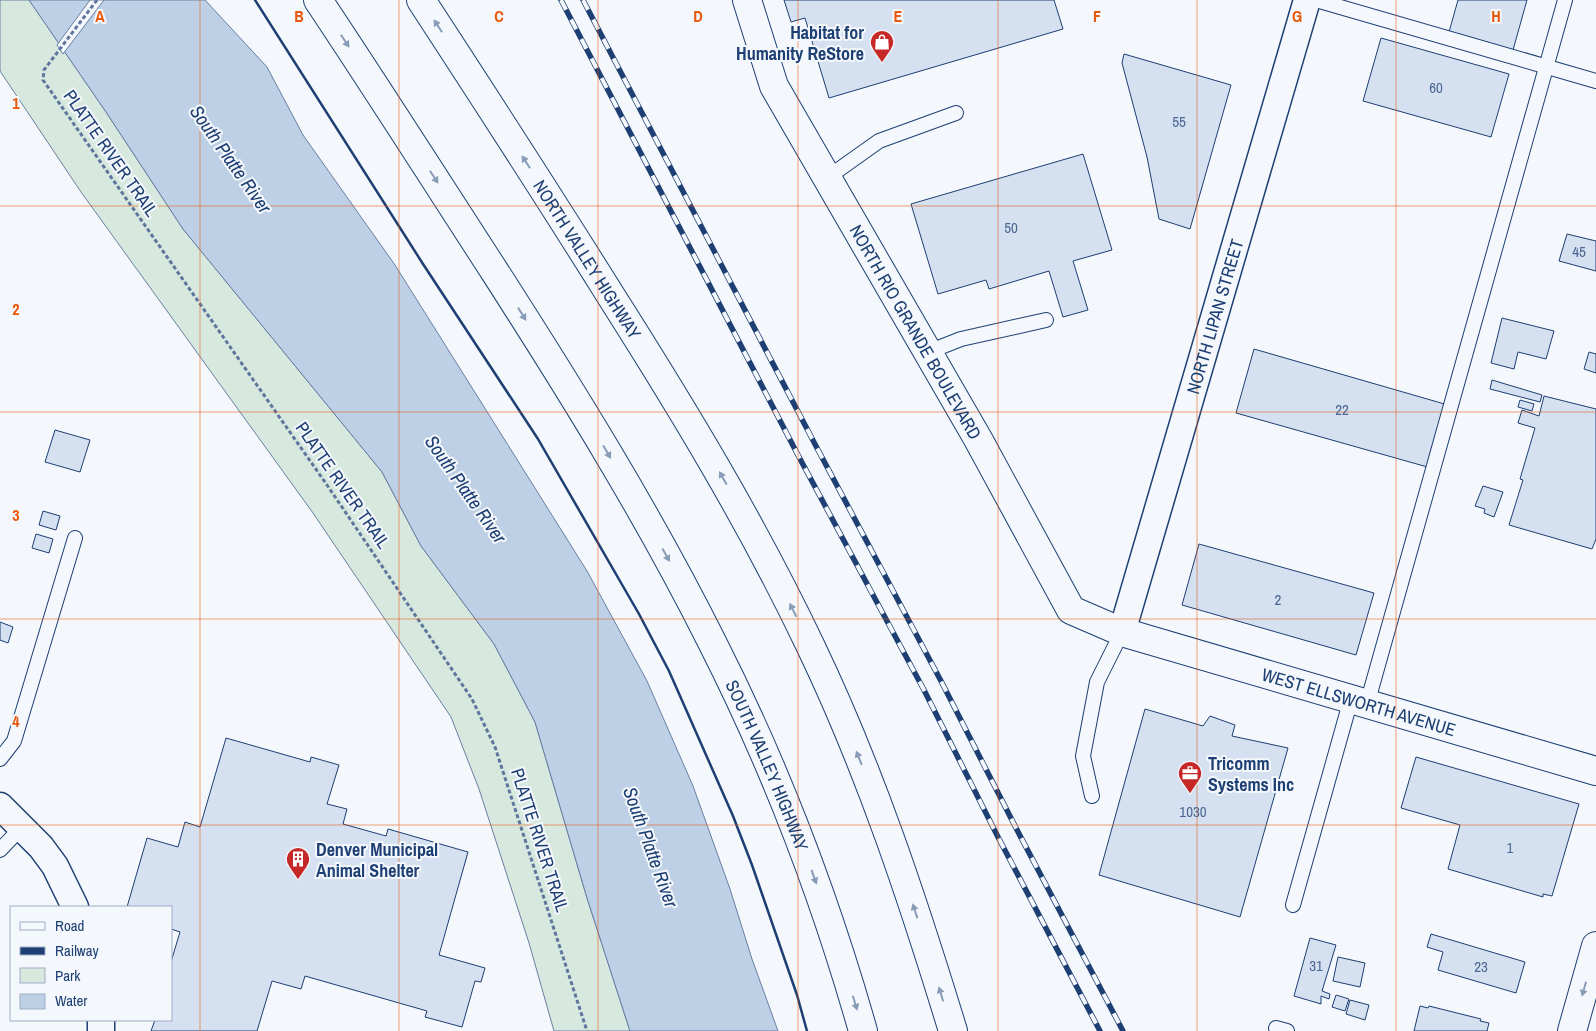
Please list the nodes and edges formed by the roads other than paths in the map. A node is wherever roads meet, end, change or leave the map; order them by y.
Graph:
1 (318, 0) edge
2 (421, 0) edge
3 (746, 0) edge
4 (1307, 0) edge
5 (1316, 0) edge
6 (1565, 0) edge
7 (1546, 67) junction
8 (1596, 81) edge
9 (956, 113) dead end
10 (827, 178) junction
11 (1046, 320) dead end
12 (928, 352) junction
13 (75, 538) dead end
14 (1122, 632) junction
15 (1359, 701) junction
16 (0, 759) edge
17 (1596, 771) edge
18 (1092, 796) dead end
19 (0, 806) edge
20 (22, 827) junction
21 (0, 850) edge
22 (1293, 905) dead end
23 (75, 906) edge
24 (1596, 946) edge
25 (863, 1031) edge
26 (952, 1031) edge
27 (1278, 1031) edge
28 (1287, 1031) edge
29 (1572, 1031) edge

1 -> 25 main road, SOUTH VALLEY HIGHWAY
26 -> 2 main road, NORTH VALLEY HIGHWAY
3 - 10 main road, NORTH RIO GRANDE BOULEVARD
4 - 14 street, NORTH LIPAN STREET
5 - 7 lane
6 - 7 lane
7 - 8 lane
7 - 15 lane
9 - 10 lane
10 - 12 main road, NORTH RIO GRANDE BOULEVARD
11 - 12 lane
12 - 14 main road, NORTH RIO GRANDE BOULEVARD
13 - 16 lane
14 - 15 main road, WEST ELLSWORTH AVENUE
14 - 18 lane
15 - 17 main road, WEST ELLSWORTH AVENUE
15 - 22 lane
19 - 20 street
20 - 21 lane
20 - 23 street
24 -> 29 main road
27 - 28 lane

